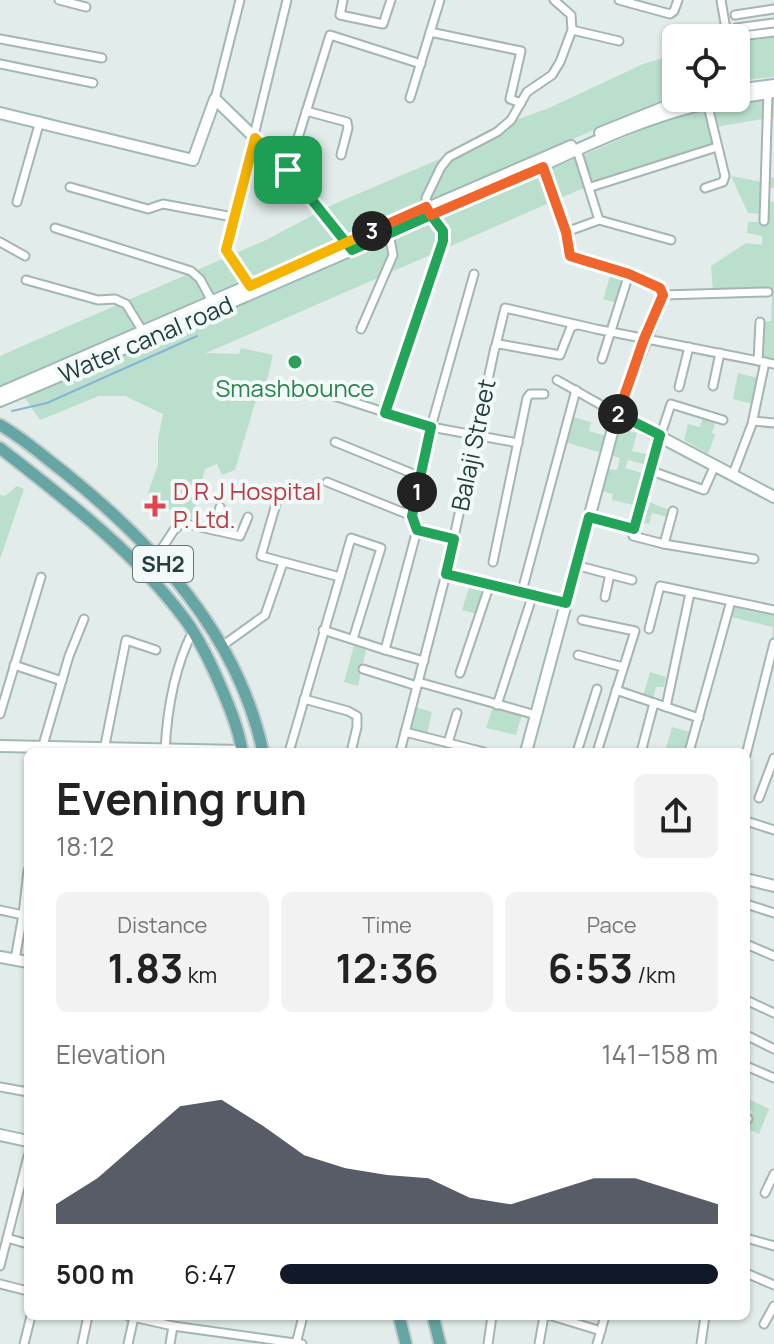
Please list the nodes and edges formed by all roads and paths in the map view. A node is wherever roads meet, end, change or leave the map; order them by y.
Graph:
1 (59, 0) edge
2 (240, 0) edge
3 (287, 0) edge
4 (343, 0) edge
5 (391, 0) edge
6 (440, 0) edge
7 (554, 0) edge
8 (619, 0) edge
9 (678, 0) edge
10 (721, 0) edge
11 (86, 7) dead end
12 (774, 9) edge
13 (735, 15) dead end
14 (774, 23) edge
15 (750, 26) edge
16 (572, 30) junction
17 (430, 32) junction
18 (774, 32) edge
19 (0, 39) edge
20 (619, 41) dead end
21 (102, 58) dead end
22 (0, 64) edge
23 (421, 64) junction
24 (93, 83) dead end
25 (771, 89) edge
26 (750, 90) edge
27 (750, 94) edge
28 (410, 98) dead end
29 (215, 99) junction
30 (521, 103) junction
31 (662, 109) edge
32 (306, 111) junction
33 (671, 112) edge
34 (709, 112) edge
35 (0, 113) edge
36 (40, 121) junction
37 (771, 136) edge
38 (255, 138) junction
39 (717, 147) junction
40 (577, 150) junction
41 (341, 155) dead end
42 (543, 167) junction
43 (288, 170) junction
44 (70, 187) dead end
45 (591, 187) junction
46 (705, 188) dead end
47 (17, 202) dead end
48 (428, 211) junction
49 (233, 217) junction
50 (599, 220) junction
51 (764, 221) dead end
52 (55, 228) dead end
53 (566, 232) junction
54 (389, 233) junction
55 (671, 240) dead end
56 (0, 242) edge
57 (350, 246) junction
58 (25, 256) dead end
59 (474, 274) dead end
60 (629, 274) junction
61 (26, 280) dead end
62 (252, 290) junction
63 (768, 292) dead end
64 (663, 295) junction
65 (213, 303) junction
66 (760, 322) dead end
67 (577, 325) junction
68 (361, 329) dead end
69 (611, 332) junction
70 (145, 336) junction
71 (644, 339) junction
72 (496, 345) junction
73 (689, 347) junction
74 (720, 353) junction
75 (602, 359) dead end
76 (761, 361) junction
77 (774, 364) edge
78 (557, 380) dead end
79 (713, 386) dead end
80 (679, 387) dead end
81 (576, 390) junction
82 (0, 393) edge
83 (325, 393) dead end
84 (544, 394) dead end
85 (0, 401) edge
86 (385, 413) junction
87 (617, 414) junction
88 (723, 420) dead end
89 (753, 421) junction
90 (774, 423) edge
91 (2, 424) edge
92 (431, 427) junction
93 (660, 435) junction
94 (476, 437) junction
95 (335, 442) dead end
96 (518, 443) junction
97 (0, 448) edge
98 (715, 465) junction
99 (649, 470) junction
100 (733, 474) junction
101 (421, 477) junction
102 (327, 482) dead end
103 (774, 497) edge
104 (276, 504) dead end
105 (220, 507) dead end
106 (673, 511) dead end
107 (412, 516) junction
108 (248, 517) dead end
109 (589, 517) junction
110 (634, 529) junction
111 (214, 530) junction
112 (417, 530) junction
113 (454, 539) junction
114 (664, 544) junction
115 (157, 556) junction
116 (754, 559) dead end
117 (493, 562) dead end
118 (283, 563) junction
119 (576, 565) junction
120 (446, 574) junction
121 (610, 574) junction
122 (41, 577) dead end
123 (340, 577) junction
124 (632, 580) dead end
125 (490, 584) junction
126 (522, 591) junction
127 (690, 593) junction
128 (533, 594) junction
129 (605, 597) dead end
130 (731, 601) junction
131 (566, 603) junction
132 (774, 610) edge
133 (84, 619) dead end
134 (582, 620) dead end
135 (649, 629) dead end
136 (323, 630) junction
137 (193, 631) junction
138 (353, 639) junction
139 (774, 643) edge
140 (222, 646) junction
141 (156, 650) dead end
142 (385, 650) junction
143 (578, 655) dead end
144 (424, 661) junction
145 (14, 665) junction
146 (623, 667) junction
147 (363, 669) dead end
148 (460, 673) dead end
149 (62, 681) junction
150 (418, 684) junction
151 (597, 689) dead end
152 (616, 690) junction
153 (304, 699) junction
154 (654, 703) junction
155 (497, 705) junction
156 (666, 707) junction
157 (457, 713) dead end
158 (0, 714) edge
159 (536, 715) junction
160 (699, 718) junction
161 (405, 732) junction
162 (448, 743) junction
163 (0, 746) edge
164 (24, 748) edge
165 (43, 748) edge
166 (104, 748) edge
167 (165, 748) edge
168 (241, 748) edge
169 (262, 748) edge
170 (290, 748) edge
171 (352, 748) edge
172 (401, 748) edge
173 (468, 748) edge
174 (527, 748) edge
175 (578, 748) edge
176 (598, 748) edge
177 (642, 748) edge
178 (690, 748) edge
179 (748, 748) edge
180 (774, 758) edge
181 (759, 798) dead end
182 (750, 822) edge
183 (774, 830) edge
184 (750, 880) edge
185 (774, 886) edge
186 (750, 905) edge
187 (0, 910) edge
188 (774, 913) edge
189 (24, 916) edge
190 (24, 924) edge
191 (750, 946) edge
192 (774, 956) edge
193 (0, 957) edge
194 (15, 959) junction
195 (24, 961) edge
196 (750, 1002) edge
197 (774, 1013) edge
198 (750, 1037) edge
199 (774, 1049) edge
200 (750, 1068) edge
201 (774, 1078) edge
202 (0, 1087) edge
203 (24, 1091) edge
204 (0, 1135) edge
205 (24, 1140) edge
206 (24, 1172) edge
207 (774, 1174) edge
208 (765, 1193) dead end
209 (7, 1238) junction
210 (750, 1239) edge
211 (24, 1243) edge
212 (774, 1246) edge
213 (0, 1266) edge
214 (774, 1274) edge
215 (750, 1275) edge
216 (0, 1284) edge
217 (772, 1284) edge
218 (24, 1290) edge
219 (774, 1306) edge
220 (30, 1320) edge
221 (87, 1320) edge
222 (131, 1320) edge
223 (145, 1320) edge
224 (302, 1320) edge
225 (400, 1320) edge
226 (434, 1320) edge
227 (491, 1320) edge
228 (543, 1320) edge
229 (565, 1320) edge
230 (604, 1320) edge
231 (704, 1320) edge
232 (764, 1324) dead end
233 (173, 1326) junction
234 (601, 1331) junction
235 (219, 1333) junction
236 (262, 1342) edge
237 (24, 1344) edge
238 (82, 1344) edge
239 (128, 1344) edge
240 (170, 1344) edge
241 (217, 1344) edge
242 (298, 1344) edge
243 (406, 1344) edge
244 (440, 1344) edge
245 (488, 1344) edge
246 (539, 1344) edge
247 (597, 1344) edge
248 (701, 1344) edge

1 - 11 street
2 - 29 street
3 - 38 street
4 - 5 street
6 - 17 street
7 - 16 street
8 - 9 street
10 - 18 street
12 - 13 street
14 - 15 street
16 - 20 street
16 - 30 street
17 - 23 street
17 - 30 street
19 - 21 street
22 - 24 street
23 - 28 street
23 - 32 street
25 - 26 street
25 - 27 street
25 - 37 street
29 - 36 street
29 - 38 street
30 - 48 street
31 - 48 street, Water canal road
32 - 41 street
32 - 43 street
33 - 40 street
34 - 39 street
35 - 36 street
36 - 47 street
37 - 51 street
38 - 43 street
38 - 49 street
39 - 45 street
39 - 46 street
40 - 42 street
40 - 45 street
42 - 48 street
42 - 53 street
43 - 57 street
44 - 49 street
45 - 50 street
48 - 54 street
48 - 57 street, Water canal road
48 - 86 street
49 - 62 street
50 - 53 street
50 - 55 street
52 - 65 street
53 - 60 street
54 - 57 street
54 - 68 street
56 - 58 street
57 - 62 street, Water canal road
59 - 92 street
60 - 64 street
60 - 69 street
61 - 70 street
62 - 65 street, Water canal road
62 - 70 street, Water canal road
63 - 64 street
64 - 71 street
65 - 70 street, Water canal road
66 - 76 street
67 - 69 street
67 - 72 street, Balaji Street
67 - 72 street, Balaji Street
69 - 71 street
69 - 75 street
70 - 82 street, Water canal road
70 - 85 street, Water canal road
71 - 73 street
71 - 87 street
72 - 94 street, Balaji Street
73 - 74 street
73 - 80 street
74 - 76 street
74 - 79 street
76 - 77 street
76 - 89 street
78 - 81 street
81 - 87 street
81 - 126 street
83 - 86 street
84 - 96 street
86 - 92 street
87 - 93 street
87 - 109 street
88 - 93 street
89 - 90 street
89 - 100 street
91 - 115 main road, SH2
92 - 94 street
92 - 101 street
93 - 98 street
93 - 99 street
94 - 96 street
94 - 113 street, Balaji Street
95 - 101 street
96 - 117 street
97 - 137 main road, SH2
98 - 99 street
98 - 100 street
99 - 110 street
100 - 103 street
101 - 107 street
102 - 107 street
104 - 118 street
105 - 111 street
106 - 114 street
107 - 112 street
108 - 111 street
109 - 110 street
109 - 119 street
110 - 114 street
111 - 115 street
112 - 113 street
112 - 142 street
113 - 120 street, Balaji Street
114 - 116 street
115 - 140 main road, SH2
118 - 123 street
118 - 140 street
119 - 121 street
119 - 131 street
120 - 125 street
120 - 144 street, Balaji Street
121 - 124 street
121 - 129 street
122 - 145 street
123 - 136 street
123 - 138 street
125 - 126 street
125 - 148 street
126 - 128 street
127 - 130 street
127 - 135 street
127 - 156 street
128 - 131 street
128 - 155 street
130 - 132 street
130 - 160 street
131 - 159 street
133 - 149 street
134 - 146 street
136 - 138 street
136 - 153 street
137 - 167 street
137 - 168 main road, SH2
138 - 142 street
139 - 179 street
140 - 169 main road, SH2
141 - 166 street
142 - 144 street
143 - 146 street
144 - 150 street, Balaji Street
145 - 149 street
145 - 158 street
146 - 152 street
147 - 150 street
149 - 165 street
150 - 155 street
150 - 161 street, Balaji Street
151 - 175 street
152 - 154 street
152 - 176 street
153 - 170 street
153 - 171 street
154 - 156 street
154 - 177 street
155 - 159 street
156 - 160 street
157 - 162 street
159 - 174 street
160 - 178 street
161 - 162 street
161 - 172 street, Balaji Street
162 - 173 street
163 - 164 street
180 - 181 street
182 - 183 street
184 - 185 street
186 - 188 street
187 - 189 street
190 - 194 street
191 - 192 street
193 - 194 street
194 - 195 street
196 - 197 street
198 - 199 street
200 - 201 street
202 - 203 street
204 - 205 street
206 - 209 street
207 - 208 street
209 - 211 street
209 - 213 street
210 - 212 street
214 - 217 street
215 - 217 street
216 - 218 street
219 - 232 street
220 - 237 street
221 - 238 street
222 - 239 street
223 - 233 street
224 - 242 street
225 - 243 main road
226 - 244 main road
227 - 245 street
228 - 246 street
229 - 234 street
230 - 234 street
231 - 248 street
233 - 235 street
233 - 240 street
234 - 247 street
235 - 236 street
235 - 241 street
236 - 242 street

